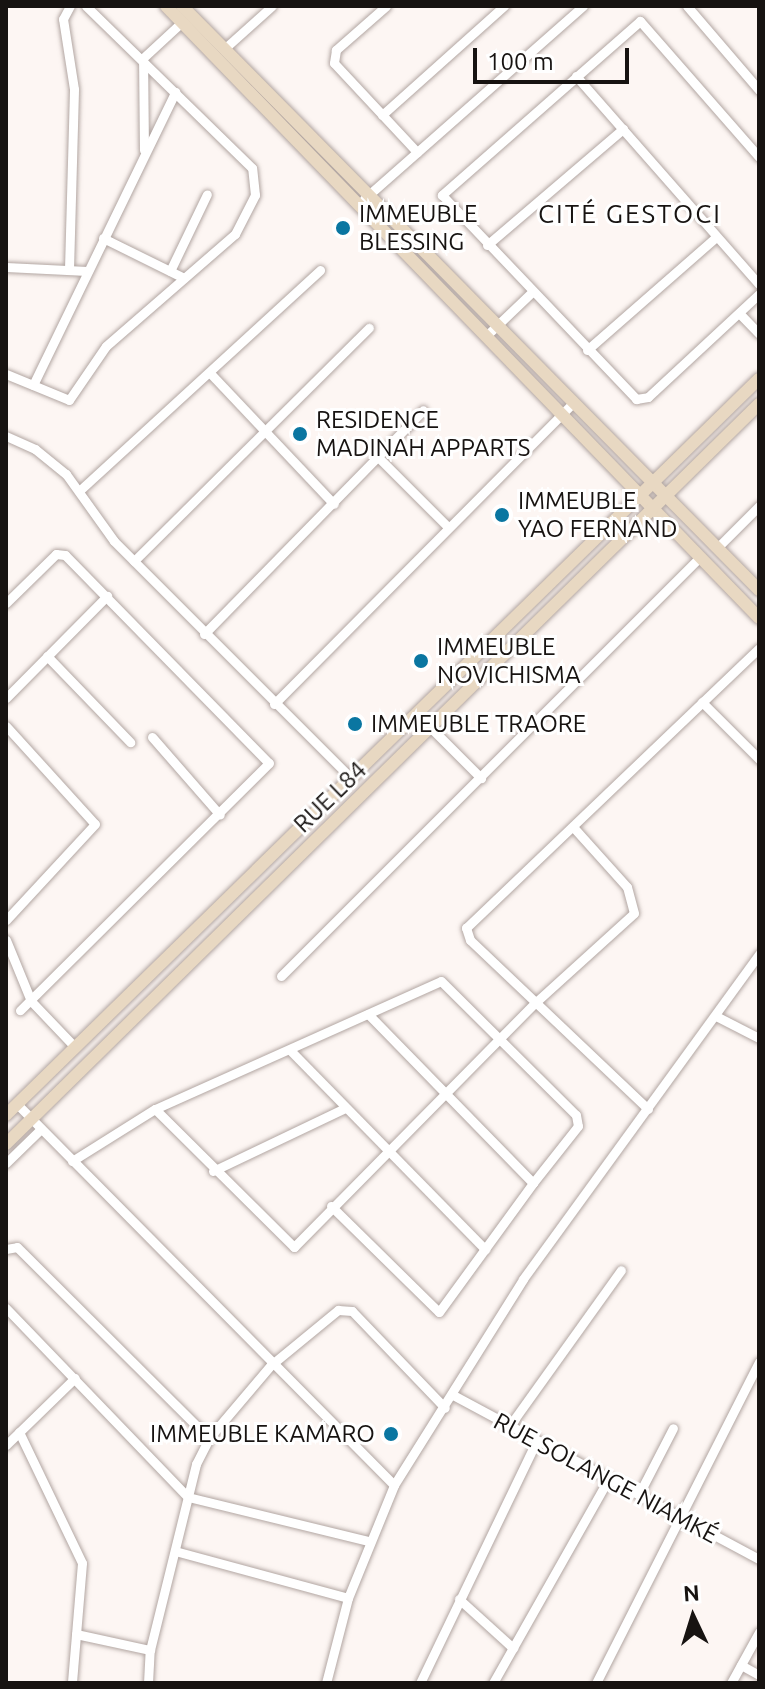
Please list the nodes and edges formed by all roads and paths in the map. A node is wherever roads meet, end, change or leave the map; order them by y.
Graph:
1 (70, 6) edge
2 (86, 6) edge
3 (166, 6) edge
4 (182, 6) edge
5 (272, 6) edge
6 (386, 6) edge
7 (504, 6) edge
8 (583, 6) edge
9 (687, 6) edge
10 (182, 22) junction
11 (224, 49) junction
12 (143, 58) junction
13 (576, 76) junction
14 (759, 90) edge
15 (175, 92) junction
16 (382, 115) junction
17 (623, 129) junction
18 (417, 152) junction
19 (145, 154) junction
20 (759, 157) edge
21 (207, 194) dead end
22 (364, 200) junction
23 (716, 237) junction
24 (103, 238) junction
25 (487, 245) junction
26 (6, 267) edge
27 (69, 269) junction
28 (320, 270) dead end
29 (87, 271) junction
30 (170, 271) junction
31 (184, 278) junction
32 (759, 284) edge
33 (532, 292) junction
34 (759, 294) edge
35 (739, 313) junction
36 (497, 326) junction
37 (369, 328) dead end
38 (759, 334) edge
39 (486, 336) junction
40 (587, 350) junction
41 (210, 373) junction
42 (6, 374) edge
43 (759, 379) edge
44 (33, 385) junction
45 (572, 404) junction
46 (756, 408) edge
47 (423, 410) dead end
48 (562, 414) junction
49 (265, 433) junction
50 (6, 436) edge
51 (380, 459) junction
52 (653, 484) junction
53 (79, 491) junction
54 (639, 496) junction
55 (667, 497) junction
56 (334, 504) junction
57 (759, 506) edge
58 (653, 510) junction
59 (447, 526) junction
60 (718, 547) junction
61 (700, 557) junction
62 (134, 561) junction
63 (759, 590) edge
64 (107, 596) junction
65 (6, 603) edge
66 (759, 618) edge
67 (204, 634) junction
68 (759, 648) edge
69 (47, 656) junction
70 (6, 698) edge
71 (702, 702) junction
72 (274, 704) junction
73 (6, 726) edge
74 (431, 728) junction
75 (152, 737) dead end
76 (130, 742) dead end
77 (759, 759) edge
78 (350, 777) junction
79 (481, 778) junction
80 (327, 800) junction
81 (220, 815) junction
82 (342, 816) junction
83 (574, 828) junction
84 (6, 920) edge
85 (6, 940) edge
86 (759, 954) edge
87 (281, 976) dead end
88 (31, 1001) junction
89 (536, 1002) junction
90 (20, 1010) dead end
91 (368, 1014) junction
92 (716, 1016) junction
93 (759, 1038) edge
94 (499, 1043) junction
95 (75, 1047) junction
96 (290, 1050) junction
97 (445, 1096) junction
98 (17, 1104) junction
99 (345, 1108) junction
100 (155, 1109) junction
101 (648, 1109) junction
102 (6, 1115) edge
103 (36, 1124) junction
104 (6, 1144) edge
105 (387, 1151) junction
106 (72, 1161) junction
107 (6, 1163) edge
108 (213, 1171) junction
109 (533, 1183) junction
110 (331, 1206) junction
111 (6, 1249) edge
112 (485, 1249) junction
113 (621, 1270) dead end
114 (6, 1308) edge
115 (759, 1362) edge
116 (271, 1365) junction
117 (75, 1378) junction
118 (453, 1395) junction
119 (445, 1408) junction
120 (508, 1428) junction
121 (673, 1428) dead end
122 (19, 1432) junction
123 (209, 1438) junction
124 (535, 1444) junction
125 (6, 1445) edge
126 (609, 1478) junction
127 (394, 1485) junction
128 (639, 1494) junction
129 (188, 1497) junction
130 (679, 1516) junction
131 (368, 1541) junction
132 (175, 1551) junction
133 (759, 1559) edge
134 (348, 1598) junction
135 (459, 1599) junction
136 (759, 1632) edge
137 (76, 1634) junction
138 (513, 1648) junction
139 (150, 1650) junction
140 (741, 1665) junction
141 (759, 1675) edge
142 (72, 1683) edge
143 (148, 1683) edge
144 (326, 1683) edge
145 (420, 1683) edge
146 (493, 1683) edge
147 (596, 1683) edge
148 (731, 1683) edge

1 - 27 street
2 - 12 street
3 - 10 main road
4 - 11 main road
5 - 11 street
6 - 16 street
7 - 16 street
8 - 18 street
9 - 14 street
10 - 12 street
10 - 22 main road
11 - 22 main road
12 - 15 street
12 - 19 street
13 - 17 street
13 - 20 street
13 - 25 street
15 - 19 street
15 - 31 street
16 - 18 street
17 - 23 street
17 - 25 street
18 - 22 street
19 - 24 street
21 - 30 street
22 - 36 main road
22 - 39 main road
23 - 32 street
23 - 40 street
24 - 29 street
24 - 30 street
25 - 33 street
26 - 27 street
27 - 29 street
28 - 41 street
29 - 44 street
30 - 31 street
31 - 44 street
33 - 36 street
33 - 40 street
34 - 35 street
35 - 38 street
35 - 40 street
36 - 39 street
36 - 45 main road
37 - 49 street
39 - 48 main road
41 - 49 street
41 - 53 street
42 - 44 street
43 - 52 main road, RUE L84
45 - 48 street
45 - 52 main road
46 - 55 main road, RUE L84
47 - 51 street
48 - 54 main road
48 - 59 street
49 - 56 street
49 - 62 street
50 - 53 street
51 - 56 street
51 - 59 street
52 - 54 main road, RUE L84
52 - 55 main road
53 - 62 street
54 - 58 main road
54 - 78 main road, RUE L84
55 - 58 main road, RUE L84
55 - 60 main road
56 - 67 street
57 - 60 street
58 - 61 main road
58 - 74 main road, RUE L84
59 - 72 street
60 - 63 main road
61 - 66 main road
61 - 79 street
62 - 67 street
64 - 65 street
64 - 69 street
64 - 81 street
67 - 72 street
68 - 71 street
69 - 70 street
69 - 76 street
71 - 77 street
71 - 83 street
72 - 78 street
73 - 84 street
74 - 79 street
74 - 82 main road, RUE L84
75 - 81 street
78 - 80 main road, RUE L84
79 - 87 street
80 - 82 main road
80 - 95 main road, RUE L84
81 - 88 street
82 - 103 main road, RUE L84
83 - 89 street
83 - 89 street
85 - 88 street
86 - 92 street
88 - 90 street
88 - 95 street
89 - 94 street
89 - 101 street
91 - 94 street
91 - 96 street
91 - 97 street
92 - 93 street
92 - 101 street
94 - 97 street
94 - 109 street
95 - 98 main road, RUE L84
96 - 99 street
96 - 100 street
97 - 105 street
97 - 109 street
98 - 102 main road, RUE L84
98 - 103 street
99 - 105 street
99 - 108 street
100 - 106 street
100 - 108 street
101 - 118 street
103 - 104 main road, RUE L84
103 - 106 street
103 - 107 street
105 - 110 street
105 - 112 street
106 - 116 street
108 - 110 street
109 - 112 street
110 - 112 street
111 - 123 street
113 - 120 street
114 - 117 street
115 - 130 street
116 - 119 street
116 - 123 street
116 - 127 street
117 - 122 street
117 - 129 street
118 - 119 street
118 - 120 street, RUE SOLANGE NIAMKÉ
119 - 127 street
120 - 124 street, RUE SOLANGE NIAMKÉ
121 - 128 street
122 - 125 street
122 - 137 street
123 - 129 street
124 - 126 street, RUE SOLANGE NIAMKÉ
124 - 135 street
126 - 128 street, RUE SOLANGE NIAMKÉ
126 - 138 street
127 - 131 street
128 - 130 street, RUE SOLANGE NIAMKÉ
129 - 131 street
129 - 132 street
130 - 133 street, RUE SOLANGE NIAMKÉ
130 - 147 street
131 - 134 street
132 - 134 street
132 - 139 street
134 - 144 street
135 - 138 street
135 - 145 street
136 - 140 street
137 - 139 street
137 - 142 street
138 - 146 street
139 - 143 street
140 - 141 street
140 - 148 street

